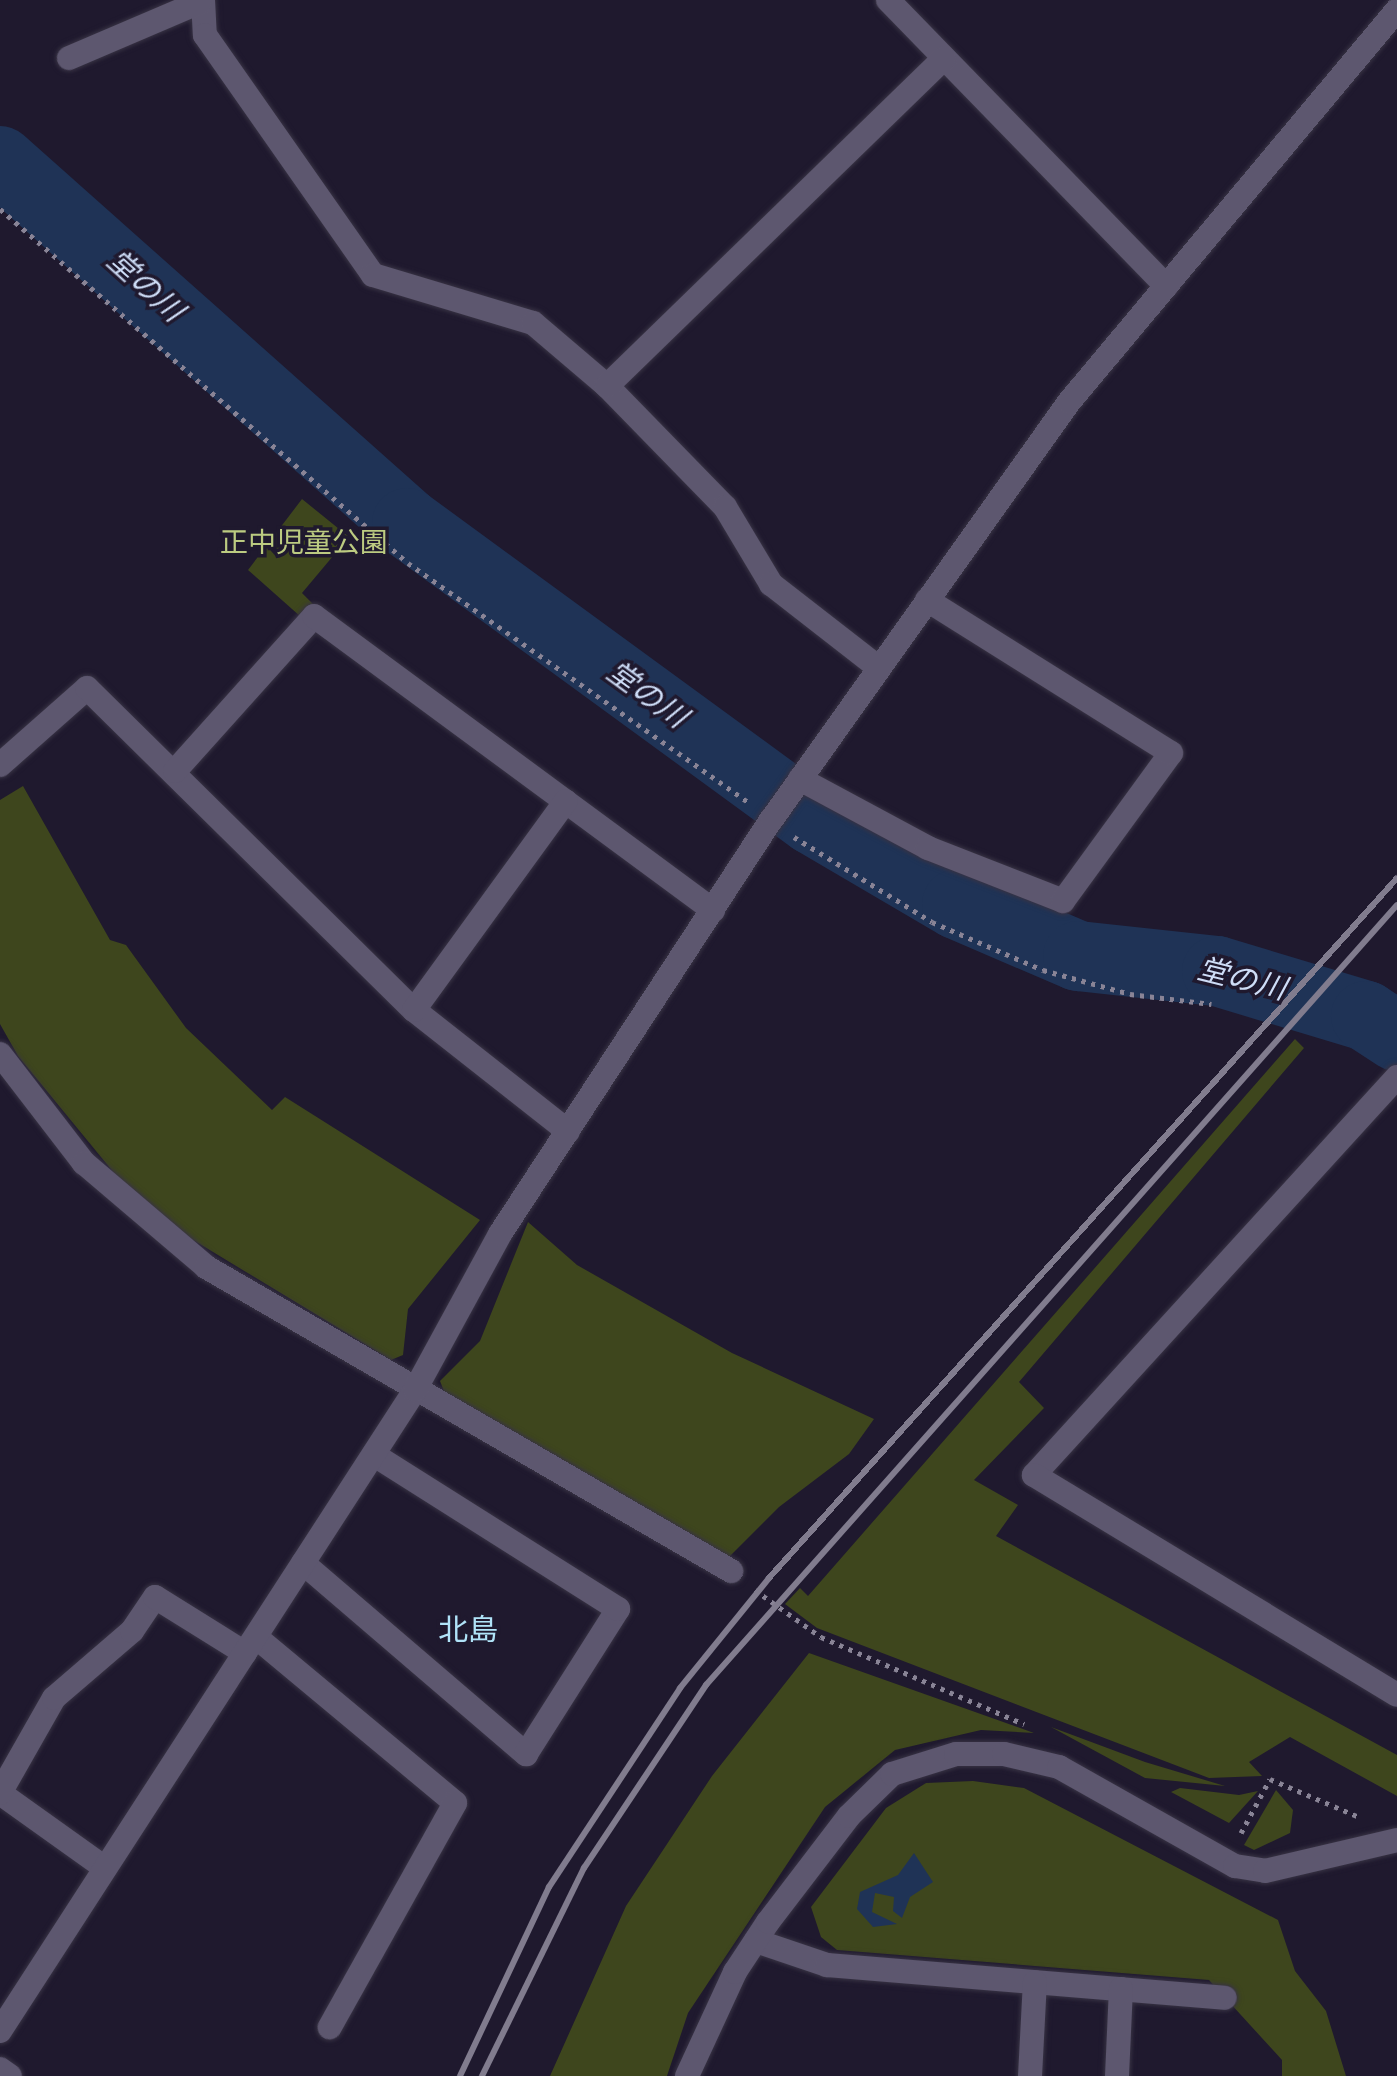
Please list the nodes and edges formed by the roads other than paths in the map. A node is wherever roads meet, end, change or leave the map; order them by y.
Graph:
1 (888, 0) edge
2 (202, 1) edge
3 (1397, 10) edge
4 (69, 58) dead end
5 (944, 58) junction
6 (1166, 286) junction
7 (607, 386) junction
8 (927, 600) junction
9 (879, 668) junction
10 (0, 765) edge
11 (175, 771) junction
12 (800, 779) junction
13 (566, 801) junction
14 (713, 910) junction
15 (414, 1010) junction
16 (0, 1054) edge
17 (1397, 1077) edge
18 (568, 1131) junction
19 (415, 1390) junction
20 (374, 1455) junction
21 (303, 1563) junction
22 (731, 1571) dead end
23 (250, 1645) junction
24 (1397, 1695) edge
25 (1397, 1840) edge
26 (105, 1868) junction
27 (756, 1941) junction
28 (1035, 1982) junction
29 (1121, 1989) junction
30 (1225, 1998) dead end
31 (330, 2027) dead end
32 (0, 2031) edge
33 (0, 2069) edge
34 (10, 2076) edge
35 (687, 2076) edge
36 (1030, 2076) edge
37 (1117, 2076) edge

1 - 5 street
2 - 4 street
2 - 7 street
3 - 6 street
5 - 6 street
5 - 7 street
6 - 8 street
7 - 9 street
8 - 9 street
8 - 12 street
9 - 12 street
10 - 11 street
11 - 13 street
11 - 15 street
12 - 14 street
13 - 14 street
13 - 15 street
14 - 18 street
15 - 18 street
16 - 19 street
17 - 24 street
18 - 19 street
19 - 20 street
19 - 22 street
20 - 21 street
20 - 21 street
21 - 23 street
23 - 26 street
23 - 26 street
23 - 31 street
25 - 27 street
26 - 32 street
27 - 28 street
27 - 35 street
28 - 29 street
28 - 36 street
29 - 30 street
29 - 37 street
33 - 34 street

